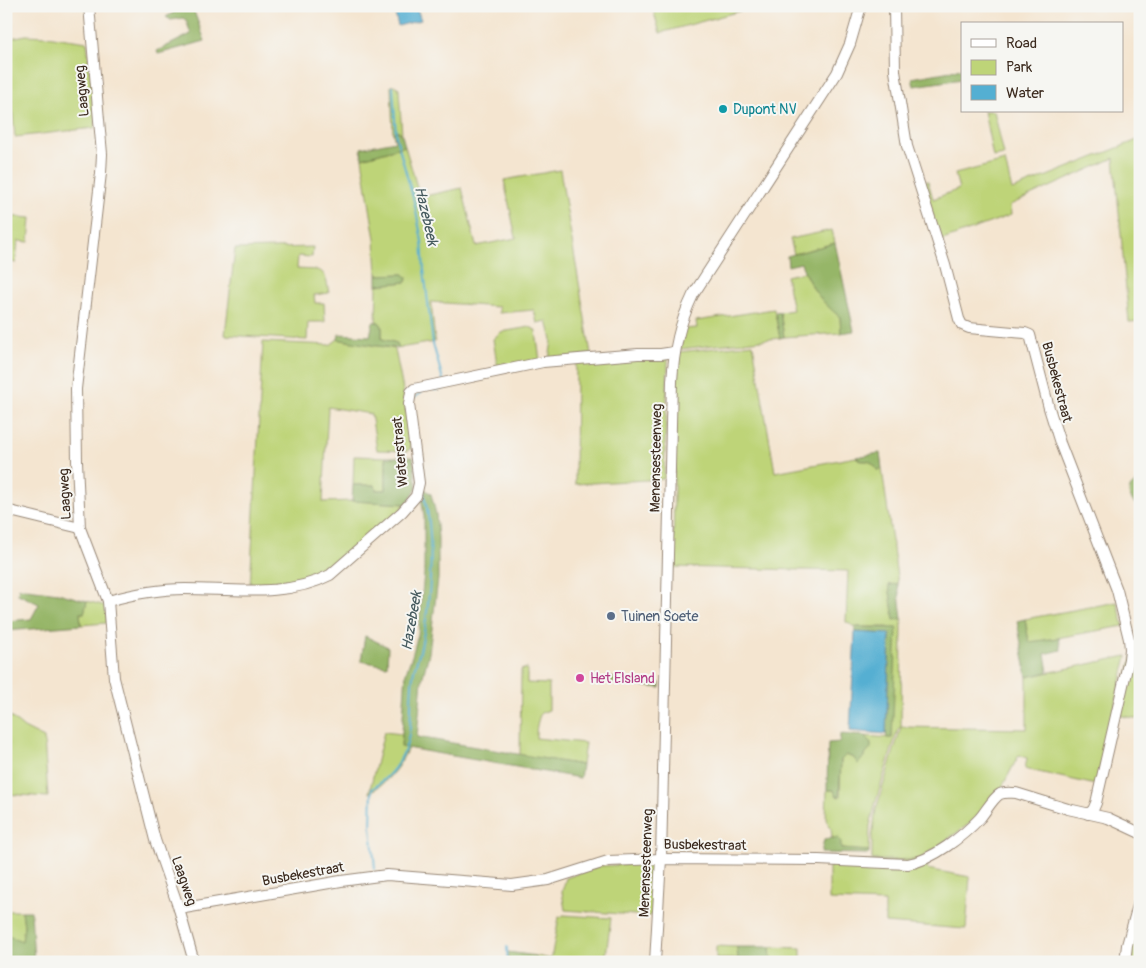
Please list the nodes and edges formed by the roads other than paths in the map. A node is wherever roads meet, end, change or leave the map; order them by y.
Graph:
1 (90, 6) edge
2 (862, 6) edge
3 (894, 6) edge
4 (674, 352) junction
5 (6, 510) edge
6 (80, 528) junction
7 (108, 601) junction
8 (1088, 814) junction
9 (1140, 833) edge
10 (661, 858) junction
11 (1140, 898) edge
12 (179, 910) junction
13 (194, 962) edge
14 (655, 962) edge
15 (1125, 962) edge

1 - 6 street, Laagweg
2 - 4 street, Menensesteenweg
3 - 8 street, Busbekestraat
4 - 7 street, Waterstraat
4 - 10 street, Menensesteenweg
5 - 6 street
6 - 7 street, Laagweg
7 - 12 street, Laagweg
8 - 9 street, Busbekestraat
8 - 10 street, Busbekestraat
10 - 12 street, Busbekestraat
10 - 14 street, Menensesteenweg
11 - 15 street
12 - 13 street, Laagweg

